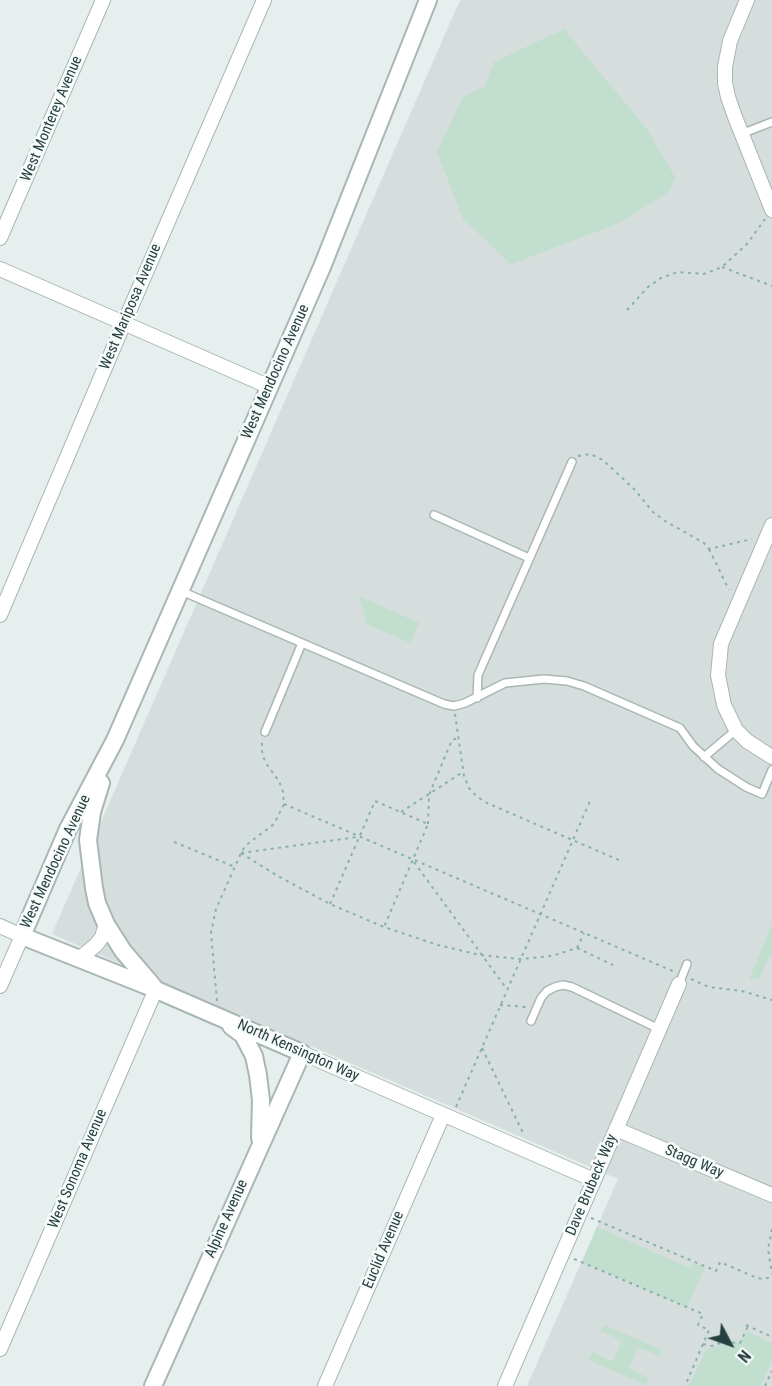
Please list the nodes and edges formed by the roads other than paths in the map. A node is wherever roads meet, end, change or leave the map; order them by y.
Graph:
1 (103, 0) edge
2 (264, 0) edge
3 (428, 0) edge
4 (747, 0) edge
5 (772, 122) edge
6 (741, 134) junction
7 (772, 210) edge
8 (0, 238) edge
9 (0, 269) edge
10 (124, 323) junction
11 (270, 387) junction
12 (572, 462) road end
13 (434, 516) dead end
14 (770, 530) edge
15 (529, 558) junction
16 (181, 591) junction
17 (0, 615) edge
18 (302, 643) junction
19 (477, 698) junction
20 (736, 730) junction
21 (265, 732) road end
22 (115, 740) junction
23 (704, 757) junction
24 (772, 757) edge
25 (772, 770) edge
26 (106, 924) junction
27 (0, 926) edge
28 (22, 936) junction
29 (80, 958) junction
30 (687, 964) dead end
31 (681, 980) joint
32 (0, 986) edge
33 (156, 989) junction
34 (219, 1017) junction
35 (531, 1021) dead end
36 (659, 1029) junction
37 (302, 1053) junction
38 (447, 1116) junction
39 (616, 1129) junction
40 (260, 1145) junction
41 (594, 1180) junction
42 (772, 1195) edge
43 (0, 1349) edge
44 (153, 1386) edge
45 (325, 1386) edge
46 (505, 1386) edge

1 - 8 street, West Monterey Avenue
2 - 10 street, West Mariposa Avenue
3 - 11 street, West Mendocino Avenue
4 - 6 street
5 - 6 lane
6 - 7 street
9 - 10 street
10 - 11 street
10 - 17 street, West Mariposa Avenue
11 - 16 street, West Mendocino Avenue
12 - 15 lane
13 - 15 lane
14 - 20 street
15 - 19 lane
16 - 18 lane
16 - 22 street, West Mendocino Avenue
18 - 19 lane
18 - 21 lane
19 - 23 lane
20 - 23 lane
20 - 24 street
22 - 26 street, West Mendocino Avenue
22 - 28 street, West Mendocino Avenue
23 - 25 lane
26 - 29 street
26 - 33 street, West Mendocino Avenue
27 - 28 street, North Kensington Way
28 - 29 street, North Kensington Way
28 - 32 street, West Mendocino Avenue
29 - 33 street, North Kensington Way
30 - 31 lane
31 - 36 street, Dave Brubeck Way
33 - 34 street, North Kensington Way
33 - 43 street, West Sonoma Avenue
34 - 37 street, North Kensington Way
34 - 40 street
35 - 36 lane
36 - 39 street, Dave Brubeck Way
37 - 38 street, North Kensington Way
37 - 40 street, Alpine Avenue
38 - 41 street, North Kensington Way
38 - 45 street, Euclid Avenue
39 - 41 street, Dave Brubeck Way
39 - 42 street, Stagg Way
40 - 44 street, Alpine Avenue
41 - 46 street, Dave Brubeck Way

